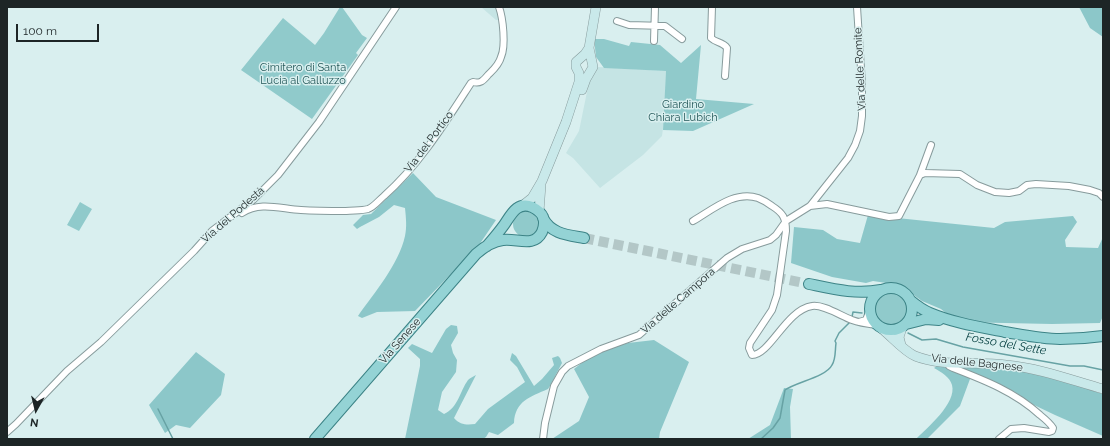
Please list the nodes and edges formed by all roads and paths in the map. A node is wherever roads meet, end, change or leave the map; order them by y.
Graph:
1 (396, 7) edge
2 (499, 7) edge
3 (596, 7) edge
4 (655, 7) edge
5 (712, 7) edge
6 (857, 7) edge
7 (617, 21) dead end
8 (654, 25) junction
9 (682, 39) dead end
10 (654, 41) dead end
11 (589, 48) junction
12 (582, 57) junction
13 (592, 61) junction
14 (578, 71) junction
15 (588, 74) junction
16 (725, 76) dead end
17 (931, 145) dead end
18 (920, 175) junction
19 (542, 179) junction
20 (1103, 198) edge
21 (522, 206) junction
22 (810, 206) junction
23 (541, 214) junction
24 (509, 216) junction
25 (224, 221) junction
26 (693, 221) dead end
27 (786, 221) junction
28 (563, 234) junction
29 (584, 238) tunnel mouth
30 (526, 242) junction
31 (487, 246) junction
32 (808, 284) tunnel mouth
33 (881, 290) junction
34 (845, 292) junction
35 (910, 300) junction
36 (869, 310) junction
37 (856, 321) junction
38 (957, 322) junction
39 (904, 326) junction
40 (879, 327) junction
41 (1103, 336) edge
42 (901, 344) junction
43 (947, 362) junction
44 (1103, 389) edge
45 (7, 432) edge
46 (315, 439) edge
47 (543, 439) edge
48 (999, 439) edge

1 - 25 street, Via del Podestà
2 - 25 street, Via del Portico
3 - 11 main road, Via Senese
4 - 8 street
5 - 16 street
6 - 22 street, Via delle Romite
7 - 8 street
8 - 9 street
8 - 10 street
11 - 12 main road, Via Senese
11 - 13 main road, Via Senese
12 - 13 main road
12 - 14 main road, Via Senese
13 - 15 main road, Via Senese
14 - 15 main road
14 - 19 main road, Via Senese
15 - 19 main road, Via Senese
17 - 18 street
18 - 20 street
18 - 22 street
19 - 21 main road, Via Senese
19 - 23 main road, Via Senese
21 - 23 main road
21 - 24 main road, Via Senese
22 - 27 street, Via delle Romite
23 - 28 main road
23 - 30 main road, Via Senese
24 - 30 main road
24 - 31 main road, Via Senese
25 - 45 street, Via del Podestà
26 - 27 street
27 - 37 street, Via delle Bagnese
27 - 47 street, Via delle Campora
28 - 29 main road
28 - 30 main road
30 - 31 main road, Via Senese
31 - 46 main road, Via Senese
32 - 34 main road
33 - 34 main road
33 - 35 main road
33 - 36 main road
34 - 36 main road
35 - 38 main road
35 - 39 main road
36 - 37 street
36 - 40 main road
37 - 40 street, Via delle Bagnese
38 - 39 main road
38 - 41 main road
39 - 40 main road
39 - 42 main road
40 - 42 main road, Via delle Bagnese
42 - 43 main road, Via delle Bagnese
43 - 44 main road, Via delle Bagnese
43 - 48 street

